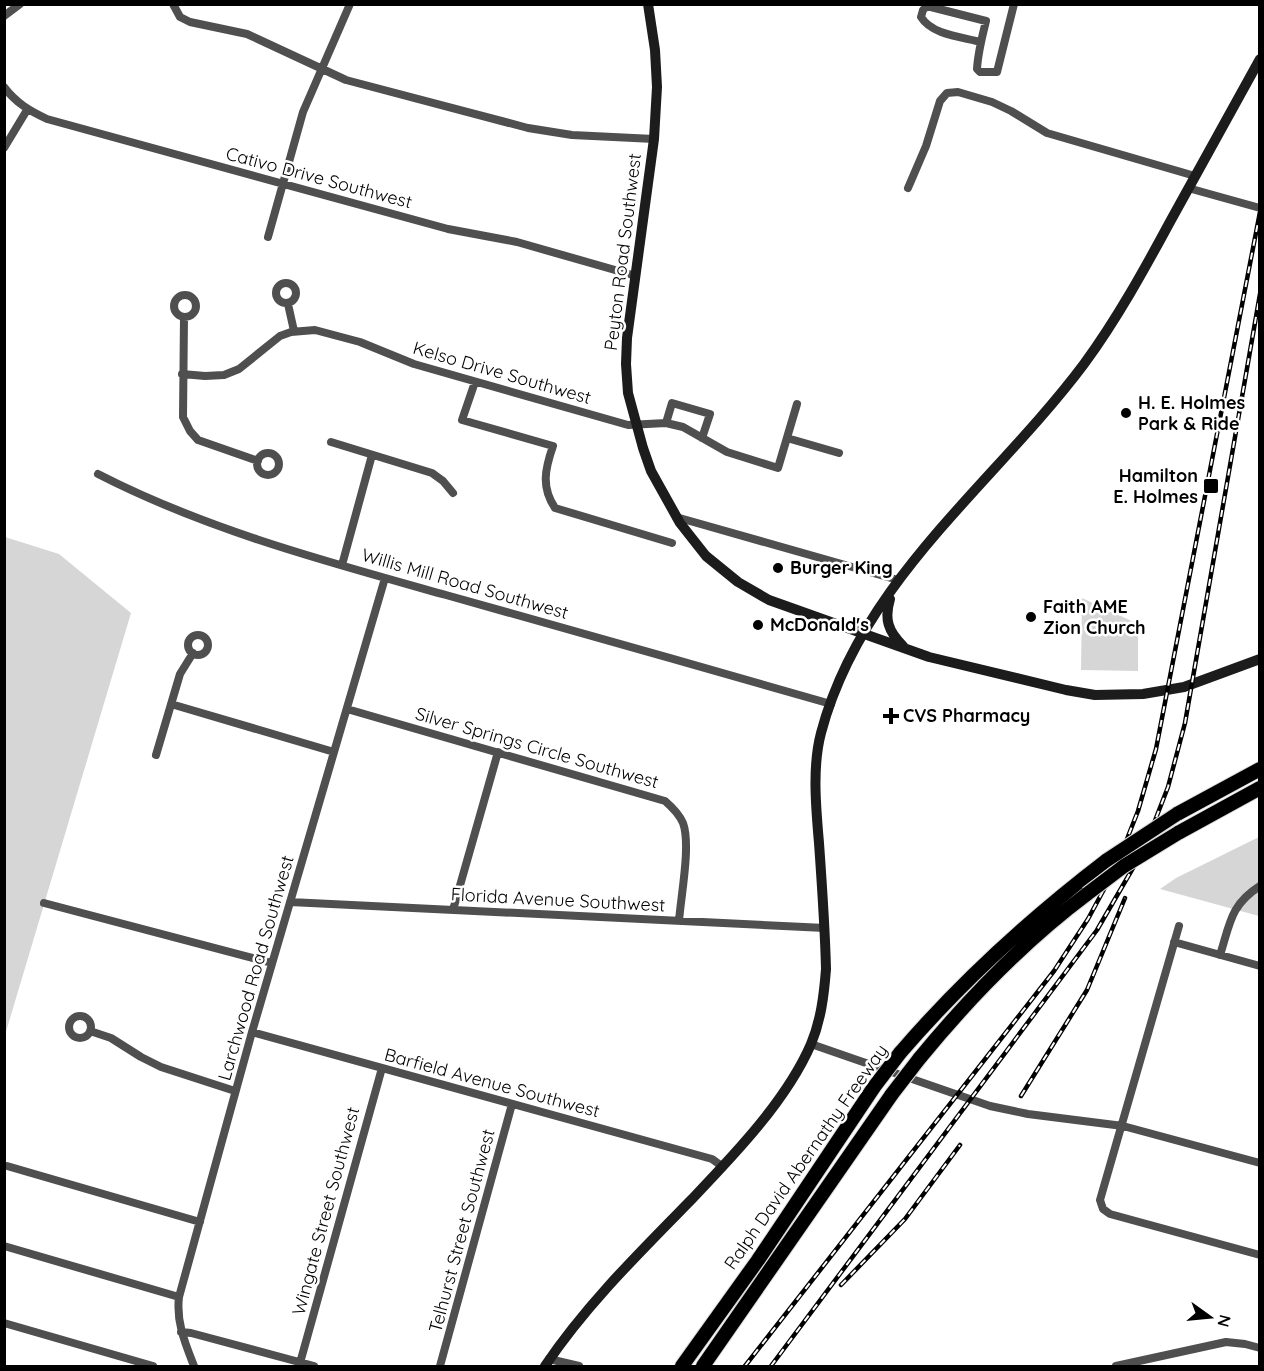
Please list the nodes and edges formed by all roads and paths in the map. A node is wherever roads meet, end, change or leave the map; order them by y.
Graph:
1 (20, 4) edge
2 (173, 4) edge
3 (350, 4) edge
4 (648, 4) edge
5 (1014, 4) edge
6 (4, 16) edge
7 (981, 42) junction
8 (1260, 59) edge
9 (322, 69) junction
10 (4, 87) edge
11 (27, 110) junction
12 (654, 139) junction
13 (4, 148) edge
14 (1195, 176) junction
15 (283, 184) junction
16 (908, 188) dead end
17 (1188, 189) junction
18 (1260, 208) edge
19 (268, 237) dead end
20 (636, 276) junction
21 (288, 303) dead end
22 (184, 317) dead end
23 (294, 331) junction
24 (182, 374) junction
25 (475, 382) junction
26 (797, 404) dead end
27 (666, 423) junction
28 (638, 426) junction
29 (702, 438) junction
30 (787, 438) junction
31 (331, 442) dead end
32 (839, 453) dead end
33 (370, 454) junction
34 (258, 461) dead end
35 (98, 474) dead end
36 (453, 493) dead end
37 (676, 517) junction
38 (672, 543) dead end
39 (342, 565) junction
40 (386, 578) junction
41 (896, 584) junction
42 (863, 634) junction
43 (907, 650) junction
44 (192, 653) dead end
45 (1260, 659) edge
46 (171, 704) junction
47 (831, 704) junction
48 (347, 710) junction
49 (334, 752) junction
50 (498, 752) junction
51 (156, 755) dead end
52 (1260, 769) edge
53 (1260, 788) edge
54 (1260, 794) edge
55 (1241, 798) junction
56 (1260, 886) edge
57 (290, 902) junction
58 (44, 903) dead end
59 (453, 910) junction
60 (679, 921) junction
61 (1179, 926) dead end
62 (825, 928) junction
63 (1174, 942) junction
64 (1220, 955) junction
65 (272, 963) junction
66 (1260, 966) edge
67 (90, 1031) dead end
68 (252, 1032) junction
69 (811, 1044) junction
70 (382, 1068) junction
71 (235, 1091) junction
72 (512, 1104) junction
73 (1123, 1126) junction
74 (1260, 1163) edge
75 (7, 1166) dead end
76 (723, 1167) junction
77 (200, 1222) junction
78 (4, 1246) edge
79 (1260, 1255) edge
80 (179, 1297) junction
81 (4, 1323) edge
82 (181, 1332) junction
83 (1260, 1348) edge
84 (300, 1363) junction
85 (547, 1363) edge
86 (153, 1366) edge
87 (194, 1366) edge
88 (314, 1366) edge
89 (440, 1366) edge
90 (579, 1366) edge
91 (682, 1366) edge
92 (703, 1366) edge
93 (1116, 1366) edge

1 - 6 street
2 - 9 street
3 - 9 street
4 - 12 main road, Peyton Road Southwest
5 - 7 street
7 - 7 street
8 - 14 main road
9 - 12 street
9 - 15 street
10 - 11 street, Cativo Drive Southwest
11 - 13 street
11 - 15 street, Cativo Drive Southwest
12 - 20 main road, Peyton Road Southwest
14 - 16 street
14 - 17 main road
15 - 19 street
15 - 20 street, Cativo Drive Southwest
17 - 18 street
17 - 41 main road
20 - 28 main road, Peyton Road Southwest
21 - 23 street
22 - 24 street
23 - 24 street
23 - 25 street, Kelso Drive Southwest
24 - 34 street
25 - 28 street, Kelso Drive Southwest
25 - 38 street
26 - 30 street
27 - 28 street, Kelso Drive Southwest
27 - 29 street
27 - 29 street
28 - 37 main road, Peyton Road Southwest
29 - 30 street
30 - 32 street
31 - 33 street
33 - 36 street
33 - 39 street
35 - 39 street, Willis Mill Road Southwest
37 - 41 street
37 - 42 main road, Peyton Road Southwest
39 - 40 street, Willis Mill Road Southwest
40 - 47 street, Willis Mill Road Southwest
40 - 48 street, Larchwood Road Southwest
41 - 42 main road
41 - 43 main road
42 - 43 main road, Peyton Road Southwest
42 - 47 main road
43 - 45 main road, Peyton Road Southwest
44 - 46 street
46 - 49 street
46 - 51 street
47 - 62 main road
48 - 49 street, Larchwood Road Southwest
48 - 50 street, Silver Springs Circle Southwest
49 - 57 street, Larchwood Road Southwest
50 - 59 street
50 - 60 street, Silver Springs Circle Southwest
52 - 91 highway, Ralph David Abernathy Freeway, bridge
53 - 55 highway, Ralph David Abernathy Freeway
54 - 55 highway
55 - 92 highway, Ralph David Abernathy Freeway, bridge
56 - 64 street
57 - 59 street, Florida Avenue Southwest
57 - 65 street, Larchwood Road Southwest
58 - 65 street
59 - 60 street, Florida Avenue Southwest
60 - 62 street, Florida Avenue Southwest
61 - 63 street
62 - 69 main road
63 - 64 street
63 - 73 street
64 - 66 street
65 - 68 street, Larchwood Road Southwest
67 - 71 street
68 - 70 street, Barfield Avenue Southwest
68 - 71 street, Larchwood Road Southwest
69 - 73 street
69 - 76 main road
70 - 72 street, Barfield Avenue Southwest
70 - 84 street, Wingate Street Southwest
71 - 77 street, Larchwood Road Southwest
72 - 76 street, Barfield Avenue Southwest
72 - 89 street, Telhurst Street Southwest
73 - 74 street
73 - 79 street
75 - 77 street
76 - 85 main road
77 - 80 street, Larchwood Road Southwest
78 - 80 street
80 - 82 street, Larchwood Road Southwest
81 - 86 street
82 - 84 street
82 - 87 street, Larchwood Road Southwest
83 - 93 street
84 - 88 street
85 - 90 street

